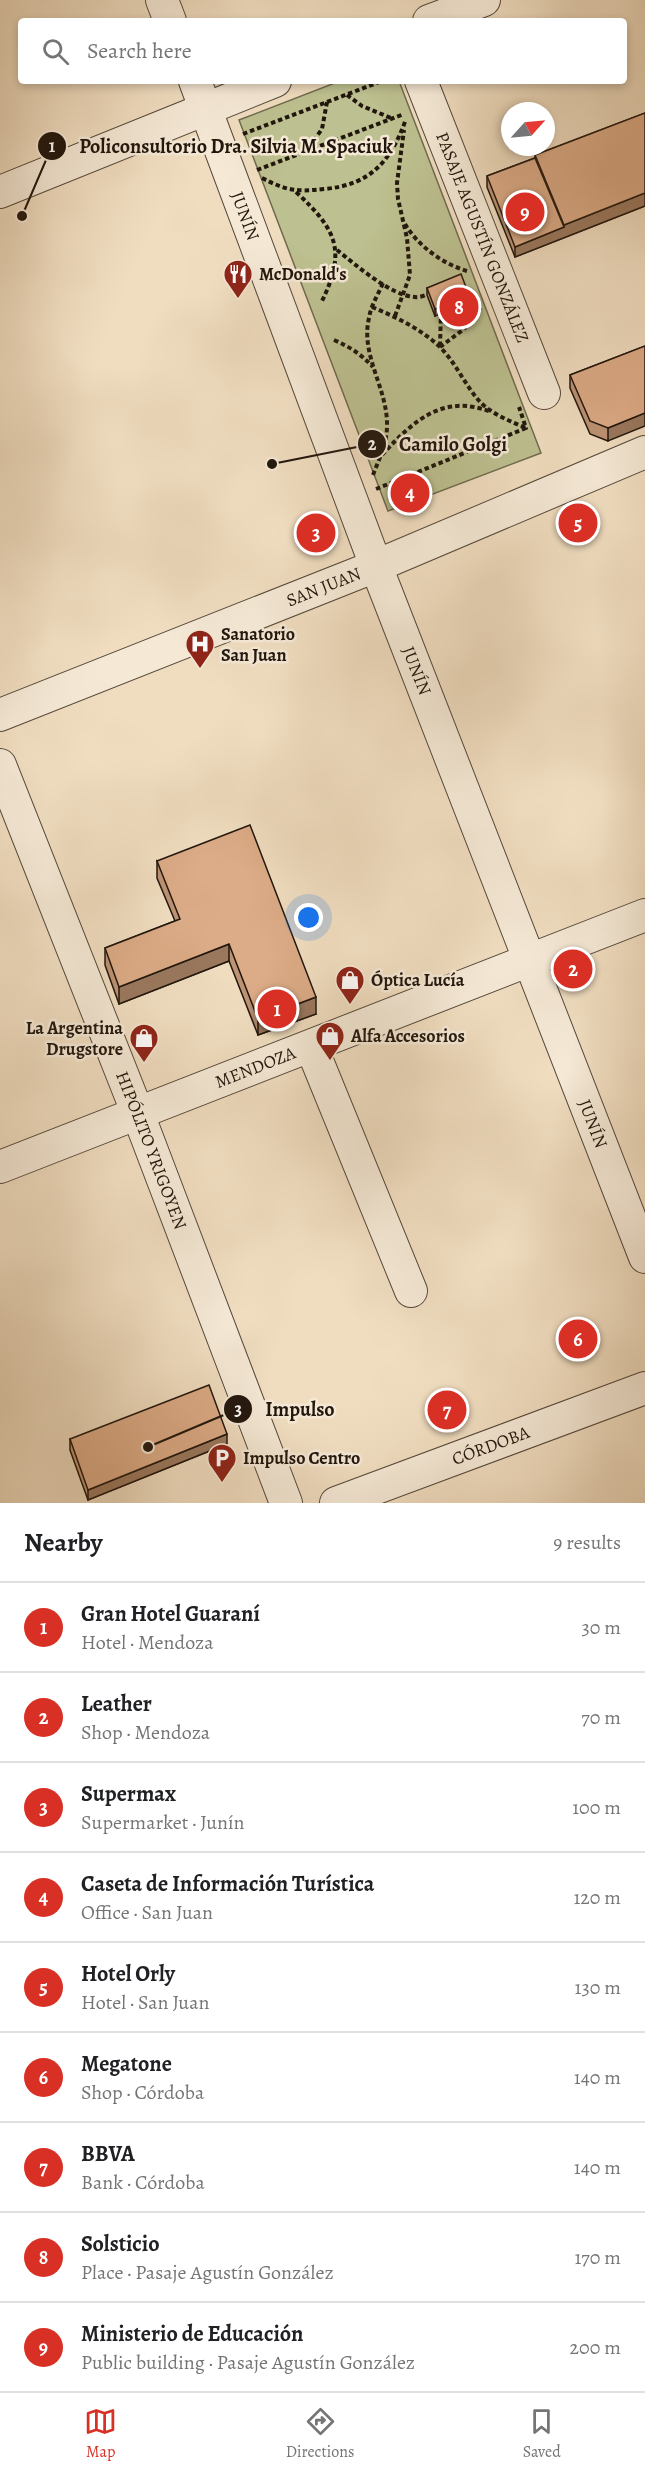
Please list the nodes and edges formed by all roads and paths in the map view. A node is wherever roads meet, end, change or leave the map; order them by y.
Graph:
1 (162, 0) edge
2 (484, 0) edge
3 (169, 18) edge
4 (437, 18) edge
5 (257, 84) edge
6 (374, 84) edge
7 (422, 84) edge
8 (200, 94) edge
9 (346, 94) junction
10 (327, 102) junction
11 (408, 113) junction
12 (392, 118) junction
13 (404, 124) junction
14 (412, 124) dead end
15 (219, 143) junction
16 (304, 153) junction
17 (0, 192) edge
18 (295, 192) junction
19 (402, 220) junction
20 (337, 250) junction
21 (464, 261) dead end
22 (468, 272) junction
23 (471, 280) dead end
24 (383, 283) junction
25 (434, 292) edge
26 (403, 294) junction
27 (478, 298) dead end
28 (321, 303) dead end
29 (481, 306) junction
30 (372, 307) junction
31 (441, 313) edge
32 (395, 316) junction
33 (485, 317) dead end
34 (334, 340) dead end
35 (440, 347) junction
36 (375, 370) junction
37 (531, 399) joint
38 (495, 414) junction
39 (526, 428) junction
40 (645, 452) edge
41 (379, 459) junction
42 (358, 496) junction
43 (376, 566) junction
44 (0, 715) edge
45 (0, 765) edge
46 (645, 915) edge
47 (529, 960) junction
48 (311, 1046) junction
49 (138, 1114) junction
50 (0, 1167) edge
51 (645, 1257) edge
52 (411, 1291) dead end
53 (645, 1388) edge
54 (286, 1503) edge
55 (336, 1503) edge

1 - 3 street
2 - 4 street
5 - 8 street
6 - 9 path
7 - 37 street, PASAJE AGUSTÍN GONZÁLEZ
8 - 15 street, JUNÍN
8 - 17 street
9 - 10 path
9 - 12 path
10 - 15 path
10 - 16 path
11 - 12 path
11 - 13 path
11 - 14 path
12 - 16 path
13 - 18 path
13 - 19 path
15 - 42 street, JUNÍN
16 - 18 path
18 - 20 path
19 - 22 path
19 - 26 path
20 - 24 path
20 - 28 path
21 - 22 path
22 - 23 path
24 - 26 path
24 - 30 path
25 - 26 path
26 - 32 path
27 - 29 path
29 - 33 path
29 - 35 path
30 - 32 path
30 - 36 path
31 - 35 path
32 - 35 path
34 - 36 path
35 - 38 path
36 - 41 path
37 - 39 path
38 - 39 path
38 - 41 path
39 - 42 path
40 - 43 street, SAN JUAN
41 - 42 path
42 - 43 street, JUNÍN
43 - 44 street, SAN JUAN
43 - 47 street, JUNÍN
45 - 49 street, HIPÓLITO YRIGOYEN
46 - 47 street, MENDOZA
47 - 48 street, MENDOZA
47 - 51 street, JUNÍN
48 - 49 street, MENDOZA
48 - 52 street
49 - 50 street, MENDOZA
49 - 54 street, HIPÓLITO YRIGOYEN
53 - 55 street, CÓRDOBA

